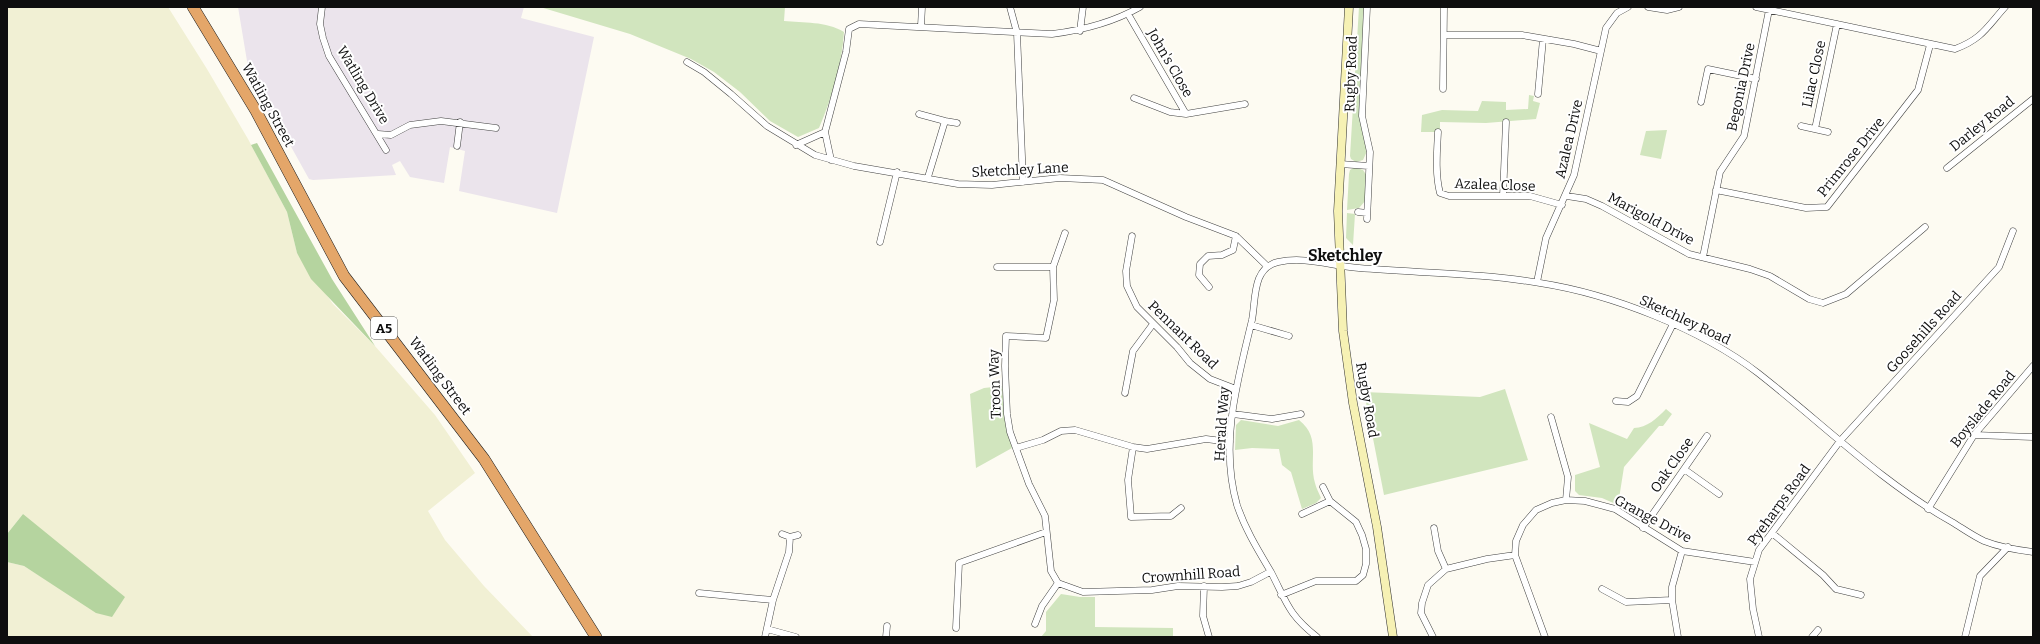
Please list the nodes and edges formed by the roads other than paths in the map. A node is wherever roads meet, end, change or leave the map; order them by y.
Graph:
1 (193, 7) edge
2 (322, 7) edge
3 (922, 7) edge
4 (1010, 7) edge
5 (1083, 7) edge
6 (1140, 7) edge
7 (1349, 7) edge
8 (1367, 7) edge
9 (1444, 7) edge
10 (1628, 7) edge
11 (1648, 7) edge
12 (1680, 7) edge
13 (1756, 7) edge
14 (2005, 7) edge
15 (1769, 10) junction
16 (1128, 14) junction
17 (1837, 24) junction
18 (921, 26) junction
19 (1080, 31) junction
20 (1017, 33) junction
21 (1444, 35) junction
22 (1543, 39) junction
23 (1930, 45) junction
24 (1601, 51) junction
25 (688, 62) dead end
26 (1435, 77) dead end
27 (1443, 77) junction
28 (1756, 79) junction
29 (1442, 89) dead end
30 (1538, 94) dead end
31 (1134, 98) dead end
32 (2033, 100) edge
33 (1701, 102) dead end
34 (1245, 104) dead end
35 (919, 114) dead end
36 (1186, 114) junction
37 (945, 120) junction
38 (460, 122) junction
39 (1506, 122) dead end
40 (957, 123) dead end
41 (1801, 126) dead end
42 (496, 128) dead end
43 (1815, 129) junction
44 (825, 132) junction
45 (1438, 132) dead end
46 (1828, 132) dead end
47 (378, 134) junction
48 (796, 144) junction
49 (457, 146) dead end
50 (386, 150) dead end
51 (831, 160) junction
52 (1340, 164) junction
53 (1369, 166) junction
54 (1947, 168) dead end
55 (897, 172) junction
56 (928, 177) junction
57 (1023, 182) junction
58 (1716, 190) junction
59 (1503, 196) junction
60 (1567, 196) junction
61 (1562, 205) junction
62 (1358, 212) dead end
63 (1925, 226) dead end
64 (2014, 231) dead end
65 (1065, 233) dead end
66 (1132, 236) dead end
67 (1236, 236) junction
68 (880, 242) dead end
69 (1703, 257) junction
70 (1339, 265) junction
71 (1268, 266) junction
72 (997, 267) dead end
73 (1053, 267) junction
74 (1537, 282) junction
75 (1209, 287) dead end
76 (1153, 324) junction
77 (1673, 324) junction
78 (1251, 325) junction
79 (1289, 336) dead end
80 (2033, 366) edge
81 (1236, 389) junction
82 (1125, 393) dead end
83 (1616, 401) dead end
84 (1233, 414) junction
85 (1301, 414) dead end
86 (1551, 417) dead end
87 (1974, 435) junction
88 (1707, 436) dead end
89 (2033, 437) edge
90 (1840, 441) junction
91 (1230, 442) junction
92 (1133, 446) junction
93 (1016, 448) junction
94 (1684, 469) junction
95 (1323, 487) dead end
96 (1719, 494) dead end
97 (1566, 500) junction
98 (1330, 501) junction
99 (1181, 508) dead end
100 (1928, 509) junction
101 (1302, 514) dead end
102 (1434, 528) dead end
103 (1643, 528) junction
104 (1046, 532) junction
105 (1772, 532) junction
106 (782, 534) dead end
107 (798, 535) dead end
108 (790, 537) junction
109 (2008, 547) junction
110 (1682, 552) junction
111 (2033, 552) edge
112 (1515, 555) junction
113 (1755, 562) junction
114 (1446, 569) junction
115 (1270, 572) junction
116 (1058, 584) junction
117 (1204, 586) junction
118 (1602, 589) dead end
119 (699, 593) dead end
120 (1281, 595) junction
121 (1860, 595) dead end
122 (774, 600) junction
123 (1672, 600) junction
124 (1035, 624) dead end
125 (887, 626) dead end
126 (956, 628) dead end
127 (767, 629) junction
128 (1818, 630) dead end
129 (596, 637) edge
130 (766, 637) edge
131 (796, 637) edge
132 (886, 637) edge
133 (1209, 637) edge
134 (1316, 637) edge
135 (1393, 637) edge
136 (1433, 637) edge
137 (1545, 637) edge
138 (1678, 637) edge
139 (1759, 637) edge
140 (1812, 637) edge
141 (1965, 637) edge

1 - 129 highway, Watling Street / A5
2 - 47 street, Watling Drive
3 - 18 street
4 - 20 street
5 - 19 street
6 - 16 street
7 - 52 main road, Rugby Road
8 - 53 street, Rugby Road
9 - 21 street
10 - 24 street, Azalea Drive
11 - 12 street
13 - 15 street
14 - 23 street
15 - 17 street
15 - 28 street, Begonia Drive
16 - 19 street
16 - 36 street, John's Close
17 - 23 street
17 - 43 street, Lilac Close
18 - 20 street
18 - 44 street
19 - 20 street
20 - 57 street
21 - 22 street
21 - 27 street
22 - 24 street
22 - 30 street
23 - 58 street, Primrose Drive
24 - 60 street, Azalea Drive
25 - 48 street, Sketchley Lane
26 - 27 street
27 - 29 street
28 - 33 street
28 - 58 street, Begonia Drive
31 - 36 street
32 - 54 street, Darley Road
34 - 36 street, John's Close
35 - 37 street
37 - 40 street
37 - 56 street
38 - 42 street
38 - 47 street
38 - 49 street
39 - 59 street
41 - 43 street, Lilac Close
43 - 46 street, Lilac Close
44 - 48 street
44 - 51 street
45 - 59 street, Azalea Close
47 - 50 street, Watling Drive
48 - 51 street, Sketchley Lane
51 - 55 street, Sketchley Lane
52 - 53 street
52 - 70 main road, Rugby Road
53 - 62 street, Rugby Road
55 - 56 street, Sketchley Lane
55 - 68 street
56 - 57 street, Sketchley Lane
57 - 67 street, Sketchley Lane
58 - 69 street, Begonia Drive
59 - 61 street, Azalea Close
60 - 61 street, Azalea Drive
60 - 69 street, Marigold Drive
61 - 74 street, Azalea Drive
63 - 69 street, Marigold Drive
64 - 90 street, Goosehills Road
65 - 73 street
66 - 76 street, Pennant Road
67 - 71 street, Sketchley Lane
67 - 75 street
70 - 71 street
70 - 74 street, Sketchley Road
70 - 135 main road, Rugby Road
71 - 78 street, Herald Way
72 - 73 street
73 - 93 street, Troon Way
74 - 77 street, Sketchley Road
76 - 81 street, Pennant Road
76 - 82 street
77 - 83 street
77 - 90 street, Sketchley Road
78 - 79 street
78 - 81 street, Herald Way
80 - 87 street, Boyslade Road
81 - 84 street, Herald Way
84 - 85 street
84 - 91 street, Herald Way
86 - 97 street
87 - 89 street
87 - 100 street, Boyslade Road
88 - 94 street, Oak Close
90 - 100 street, Sketchley Road
90 - 105 street, Pyeharps Road
91 - 92 street
91 - 115 street, Herald Way
92 - 93 street
92 - 99 street
93 - 104 street, Troon Way
94 - 96 street
94 - 103 street, Oak Close
95 - 98 street
97 - 103 street, Grange Drive
97 - 112 street, Grange Drive
98 - 101 street
98 - 120 street
100 - 109 street, Sketchley Road
102 - 114 street
103 - 110 street, Grange Drive
104 - 116 street, Troon Way
104 - 126 street
105 - 113 street, Pyeharps Road
105 - 121 street
106 - 108 street
107 - 108 street
108 - 122 street
109 - 111 street, Sketchley Road
109 - 141 street
110 - 113 street, Grange Drive
110 - 123 street
112 - 114 street
112 - 137 street, Grange Drive
113 - 139 street, Pyeharps Road
114 - 136 street
115 - 117 street, Crownhill Road
115 - 120 street, Herald Way
116 - 117 street, Crownhill Road
116 - 124 street
117 - 133 street
118 - 123 street
119 - 122 street
120 - 134 street, Herald Way
122 - 127 street
123 - 138 street
125 - 132 street
127 - 130 street
127 - 131 street
128 - 140 street

